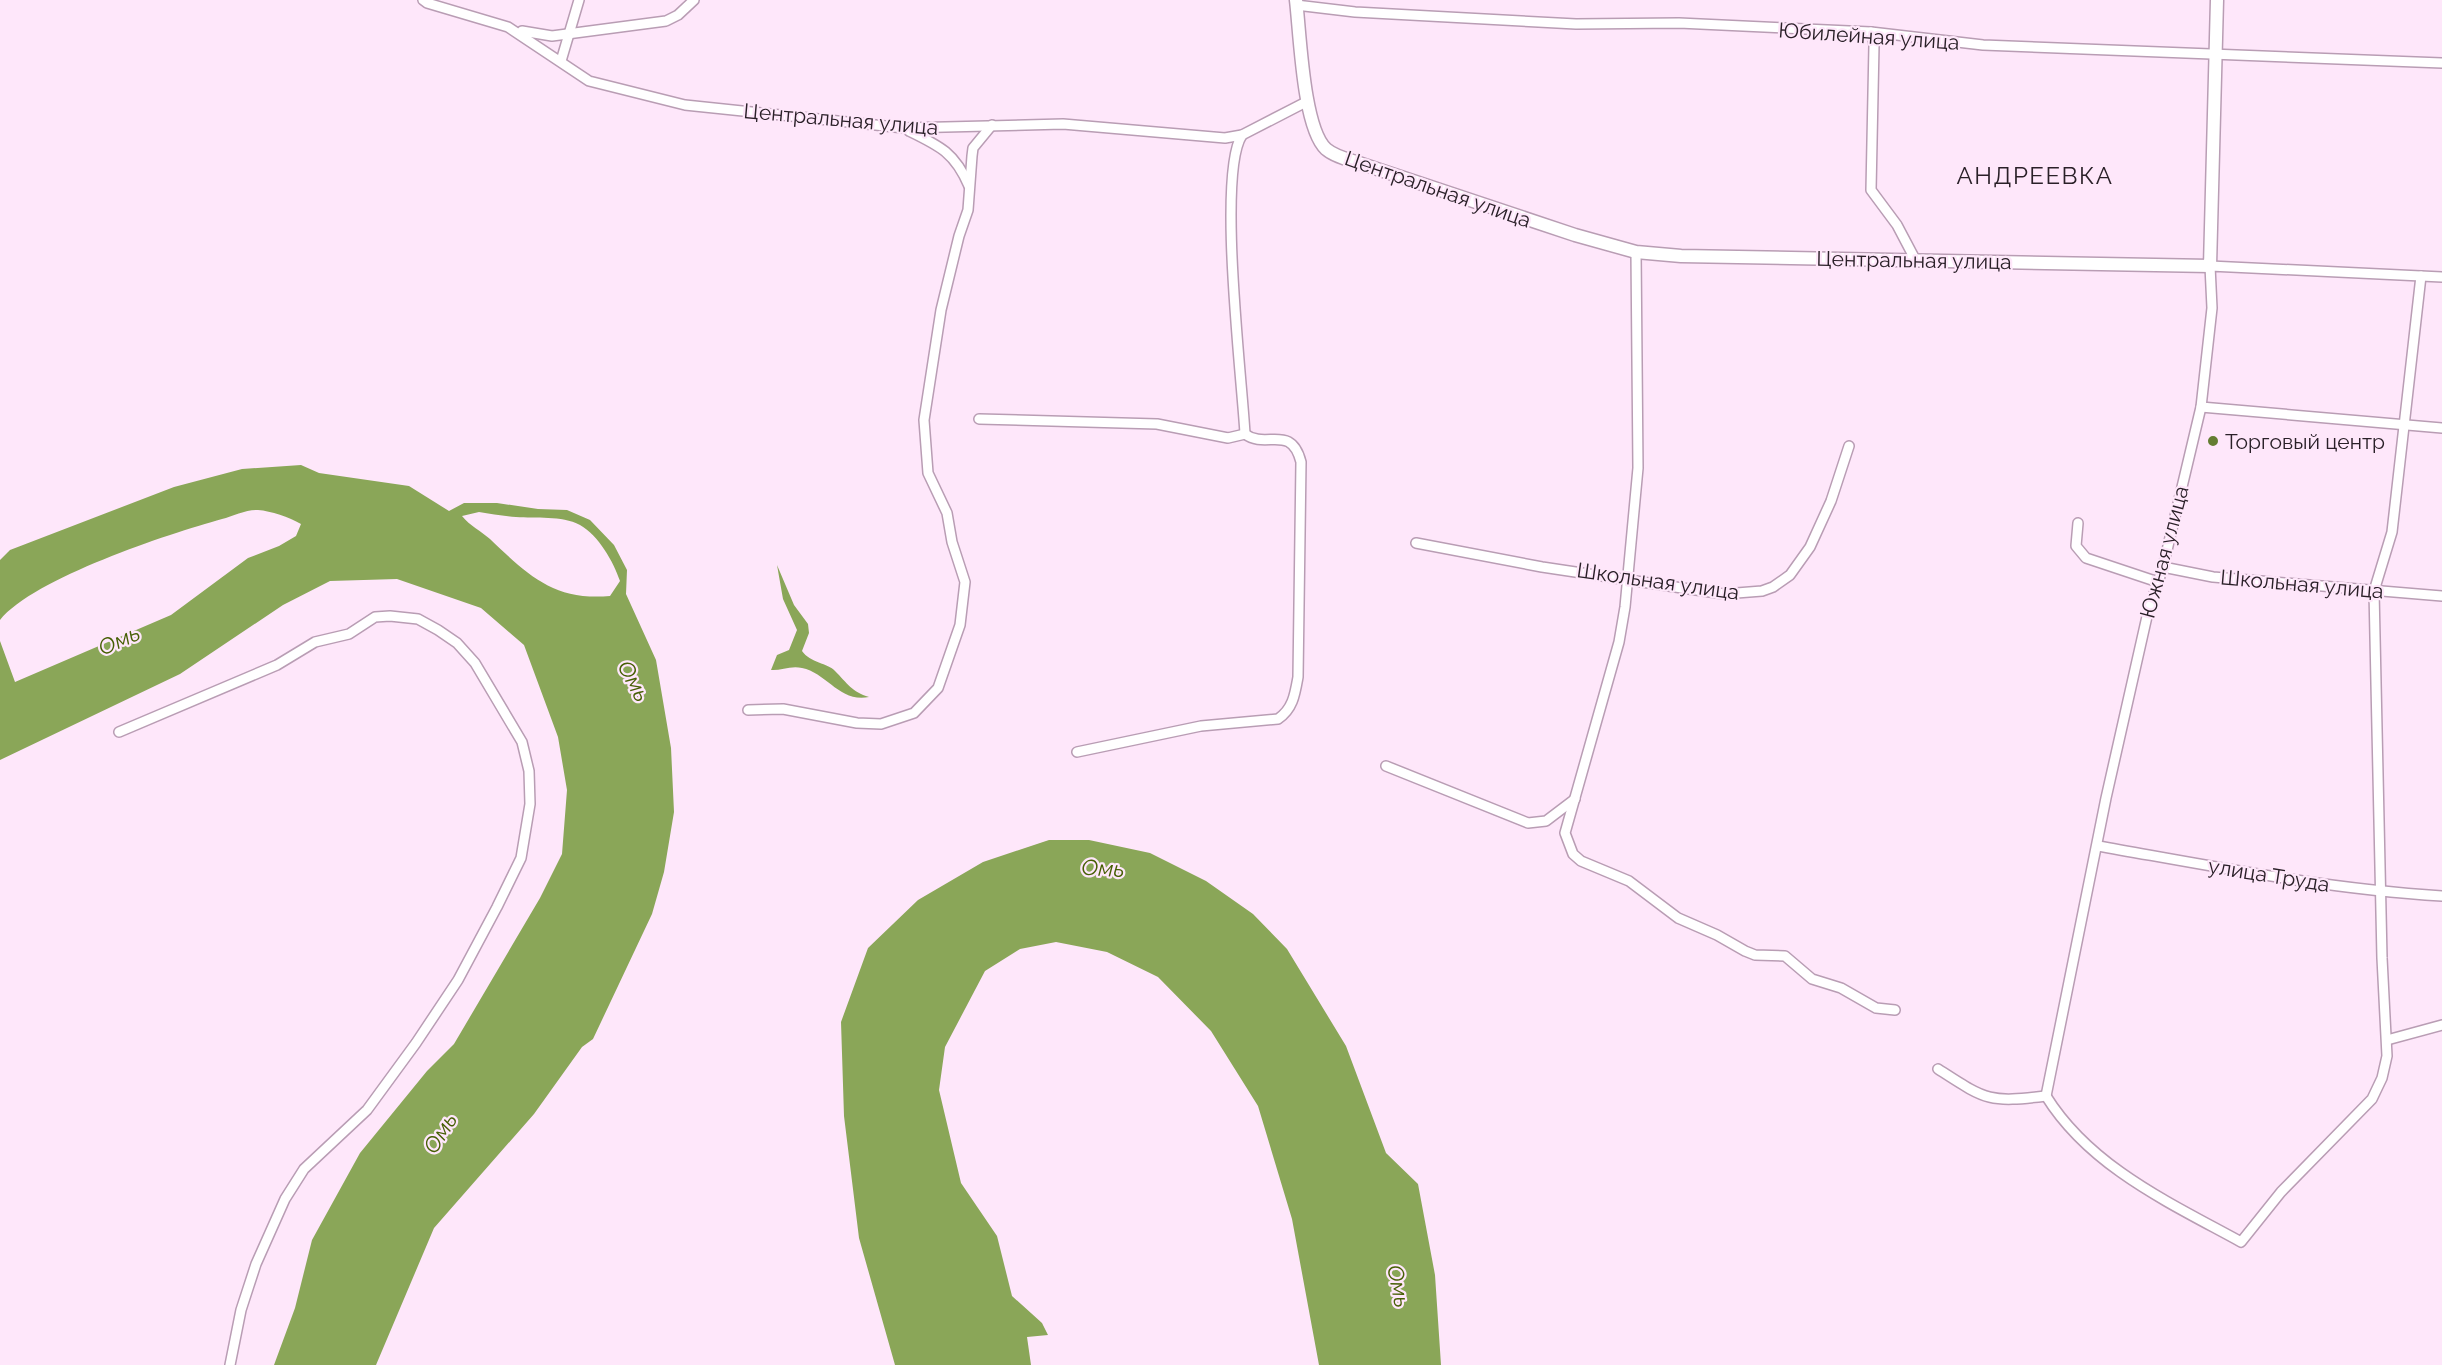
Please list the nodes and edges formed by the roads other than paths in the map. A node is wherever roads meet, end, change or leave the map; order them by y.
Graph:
1 (579, 0) edge
2 (694, 0) edge
3 (2217, 0) edge
4 (425, 2) edge
5 (1296, 2) edge
6 (508, 27) junction
7 (569, 32) junction
8 (1871, 32) junction
9 (2214, 55) junction
10 (561, 61) junction
11 (2442, 63) edge
12 (1308, 101) junction
13 (992, 126) junction
14 (904, 129) junction
15 (1242, 135) junction
16 (971, 190) junction
17 (1636, 252) junction
18 (1916, 261) junction
19 (2210, 266) junction
20 (2421, 276) junction
21 (2442, 277) edge
22 (2201, 407) junction
23 (979, 419) dead end
24 (2405, 426) junction
25 (2442, 428) edge
26 (1245, 434) junction
27 (1849, 446) dead end
28 (2078, 523) dead end
29 (1416, 543) dead end
30 (2163, 567) junction
31 (1626, 578) junction
32 (2158, 582) junction
33 (2374, 591) junction
34 (2442, 596) edge
35 (748, 710) dead end
36 (119, 732) dead end
37 (1077, 752) dead end
38 (1386, 766) dead end
39 (1576, 797) junction
40 (2098, 846) junction
41 (2381, 892) junction
42 (2442, 896) edge
43 (1895, 1010) dead end
44 (2442, 1025) edge
45 (2387, 1040) junction
46 (1938, 1069) dead end
47 (2046, 1096) junction
48 (230, 1365) edge

1 - 7 street
2 - 7 street
3 - 9 street, Южная улица
4 - 6 street, Центральная улица
5 - 8 street, Юбилейная улица
5 - 12 street
6 - 7 street
6 - 10 street, Центральная улица
7 - 10 street
8 - 9 street, Юбилейная улица
8 - 18 street
9 - 11 street, Юбилейная улица
9 - 19 street, Южная улица
10 - 14 street, Центральная улица
12 - 15 street, Центральная улица
12 - 17 street, Центральная улица
13 - 14 street, Центральная улица
13 - 15 street, Центральная улица
13 - 16 street
14 - 16 street
15 - 26 street
16 - 35 street
17 - 18 street, Центральная улица
17 - 31 street
18 - 19 street, Центральная улица
19 - 20 street, Центральная улица
19 - 22 street, Южная улица
20 - 21 street, Центральная улица
20 - 24 street
22 - 24 street
22 - 30 street, Южная улица
23 - 26 street
24 - 25 street
24 - 33 street
26 - 37 street
27 - 31 street, Школьная улица
28 - 32 street
29 - 31 street, Школьная улица
30 - 32 street, Южная улица
30 - 33 street, Школьная улица
31 - 39 street
32 - 40 street, Южная улица
33 - 34 street, Школьная улица
33 - 41 street
36 - 48 street
38 - 39 street
39 - 43 street
40 - 41 street, улица Труда
40 - 47 street, Южная улица
41 - 42 street, улица Труда
41 - 45 street
44 - 45 street
45 - 47 street
46 - 47 street

